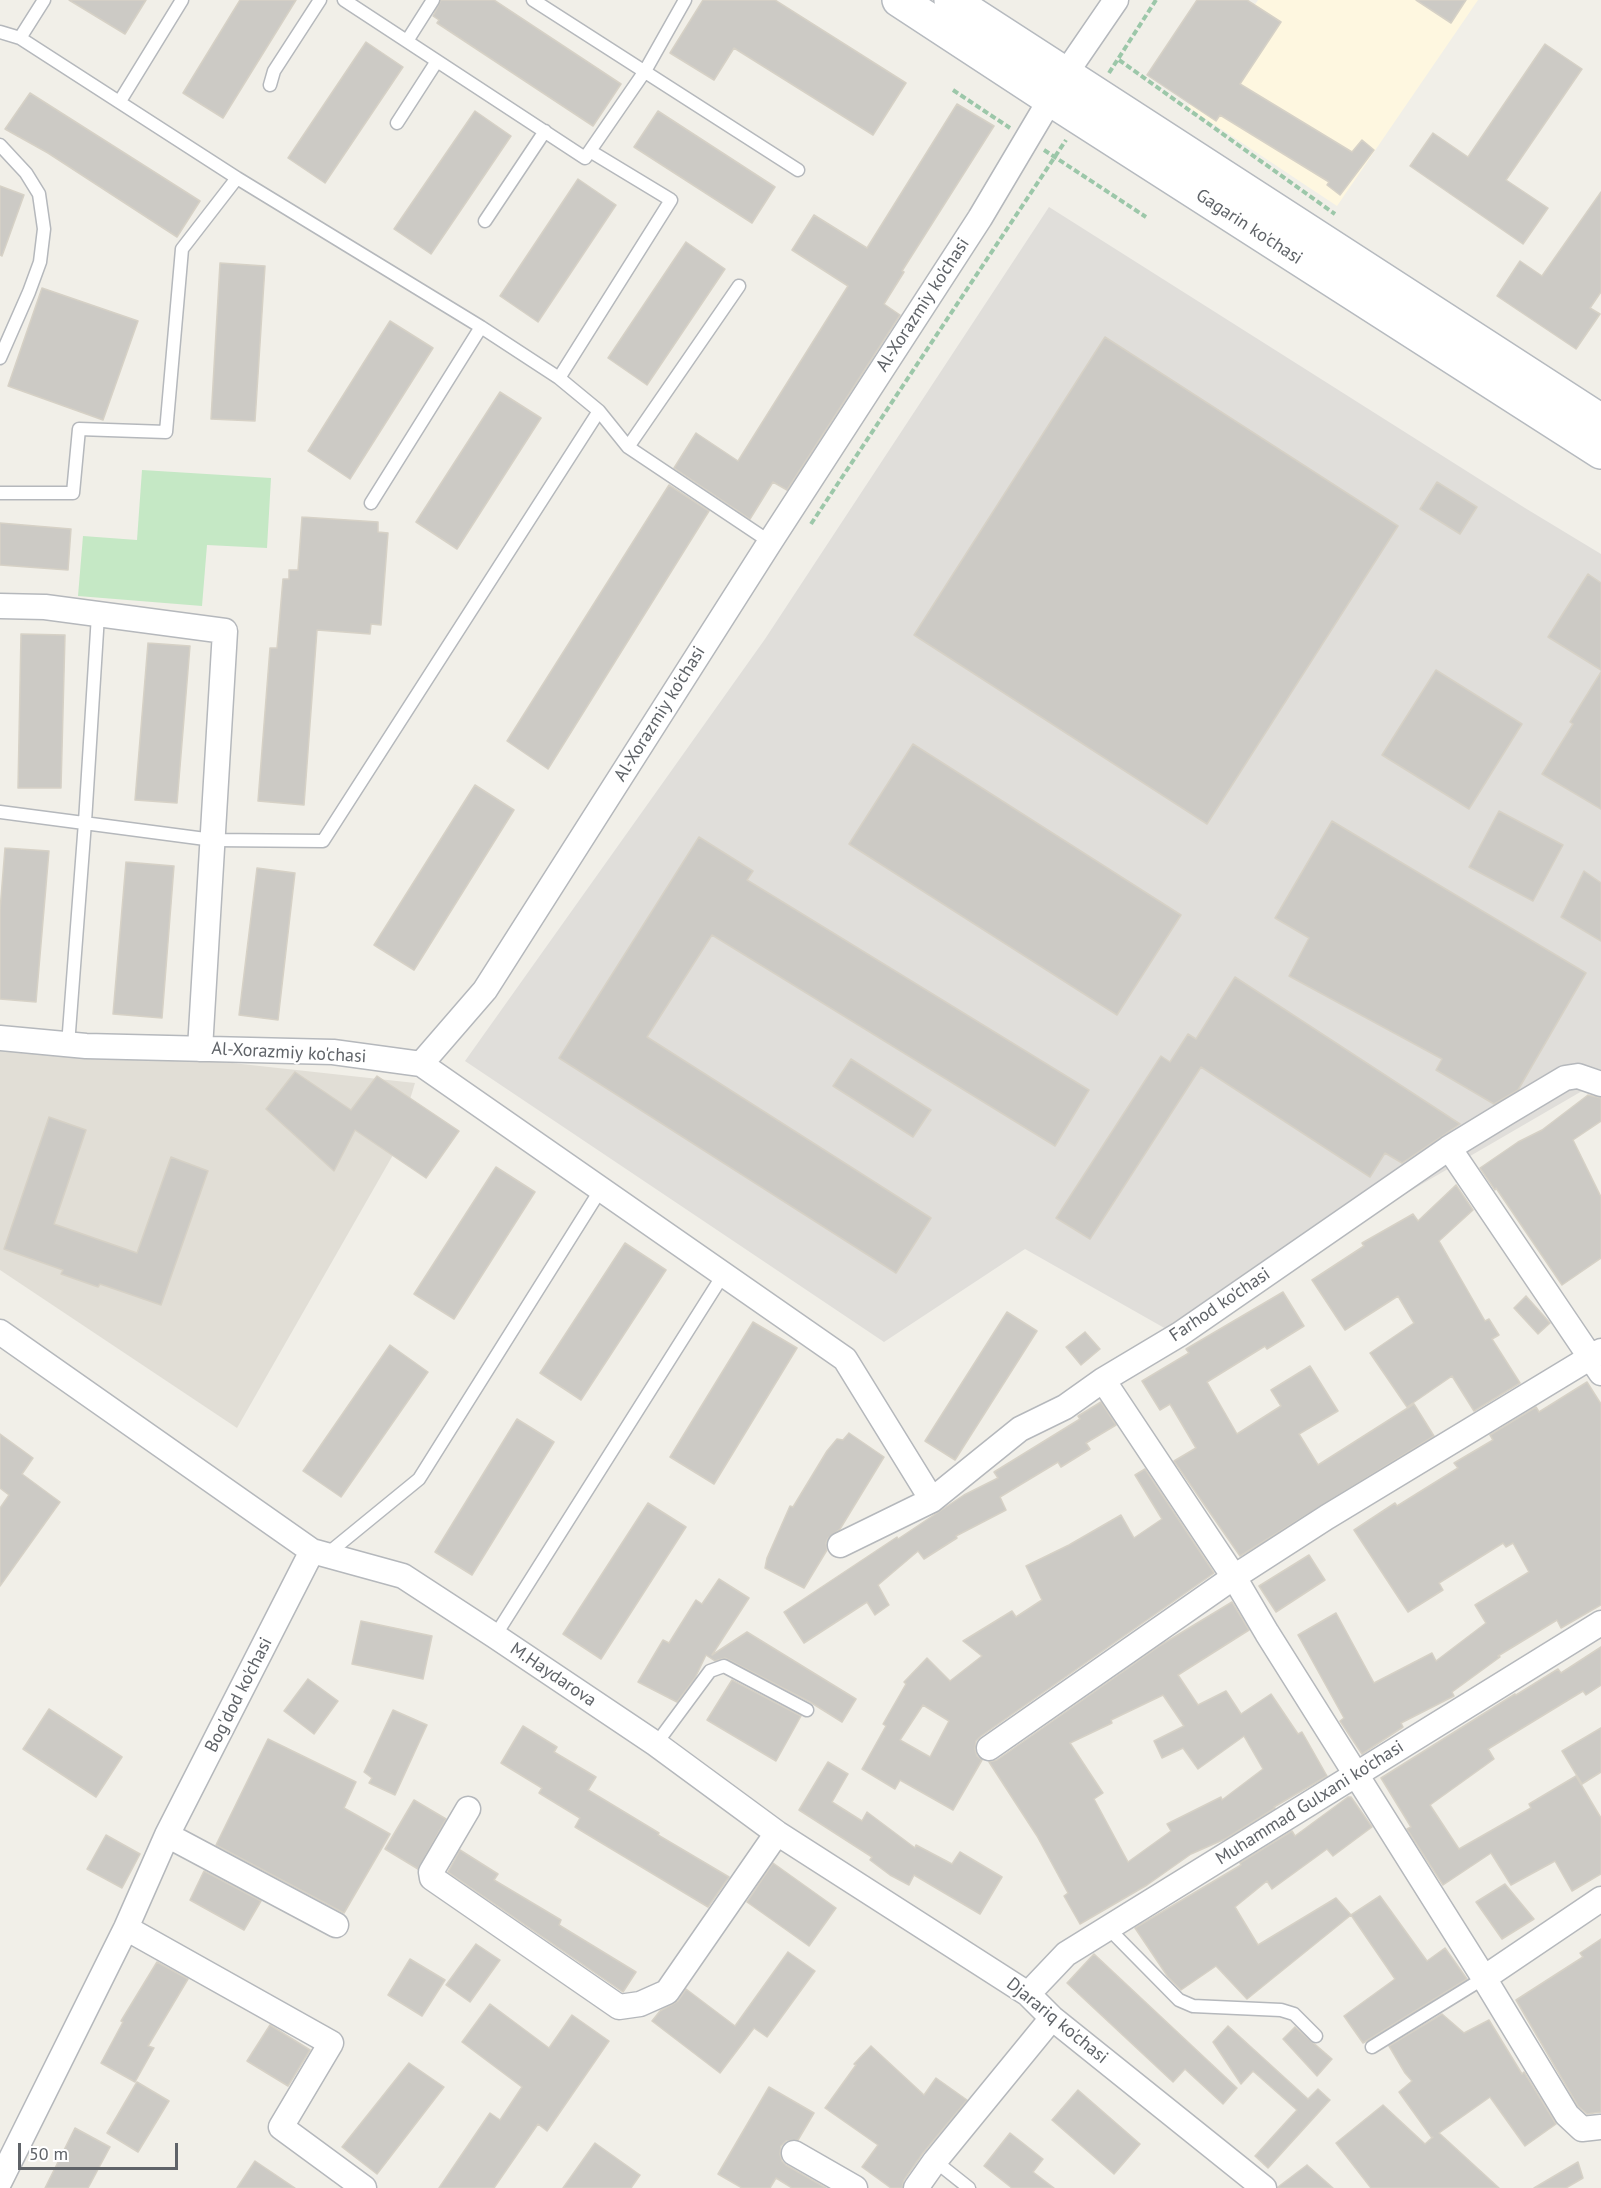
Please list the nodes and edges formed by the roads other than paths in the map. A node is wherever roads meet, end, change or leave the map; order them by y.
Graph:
1 (44, 0) edge
2 (182, 0) edge
3 (320, 0) edge
4 (344, 0) edge
5 (433, 0) edge
6 (533, 0) edge
7 (685, 0) edge
8 (899, 0) edge
9 (951, 0) edge
10 (1116, 0) edge
11 (0, 32) edge
12 (20, 39) junction
13 (407, 41) junction
14 (437, 61) junction
15 (645, 71) junction
16 (270, 85) dead end
17 (1058, 86) junction
18 (120, 101) junction
19 (1088, 106) junction
20 (397, 123) dead end
21 (545, 131) junction
22 (0, 145) edge
23 (590, 151) junction
24 (798, 170) dead end
25 (237, 178) junction
26 (485, 221) dead end
27 (739, 286) dead end
28 (481, 327) junction
29 (0, 358) edge
30 (559, 378) junction
31 (599, 411) junction
32 (1601, 420) edge
33 (628, 447) junction
34 (1601, 452) edge
35 (0, 493) edge
36 (371, 503) dead end
37 (770, 542) junction
38 (0, 606) edge
39 (98, 615) junction
40 (0, 812) edge
41 (86, 822) junction
42 (213, 840) junction
43 (0, 1038) edge
44 (68, 1045) junction
45 (200, 1049) junction
46 (421, 1064) junction
47 (1601, 1084) edge
48 (1449, 1148) junction
49 (601, 1189) junction
50 (723, 1275) junction
51 (0, 1332) edge
52 (1598, 1361) edge
53 (1103, 1380) junction
54 (932, 1500) junction
55 (840, 1545) dead end
56 (319, 1553) junction
57 (1234, 1577) junction
58 (1601, 1623) edge
59 (495, 1636) junction
60 (807, 1710) dead end
61 (656, 1744) junction
62 (989, 1748) dead end
63 (1355, 1775) junction
64 (468, 1809) dead end
65 (777, 1833) junction
66 (167, 1835) junction
67 (1601, 1899) edge
68 (336, 1925) dead end
69 (126, 1928) junction
70 (1108, 1928) junction
71 (1484, 1978) junction
72 (1028, 1994) junction
73 (1052, 2018) junction
74 (1316, 2036) dead end
75 (1372, 2047) dead end
76 (1591, 2128) edge
77 (794, 2153) dead end
78 (935, 2161) junction
79 (0, 2181) edge
80 (364, 2188) edge
81 (855, 2188) edge
82 (916, 2188) edge
83 (969, 2188) edge
84 (1264, 2188) edge

1 - 12 lane
2 - 18 lane
3 - 16 lane
4 - 13 lane
5 - 13 lane
6 - 15 lane
7 - 15 lane
8 - 17 main road, Gagarin ko'chasi
9 - 17 main road, Gagarin ko'chasi
10 - 17 street, Al-Xorazmiy ko'chasi
11 - 12 lane
12 - 18 lane
13 - 14 lane
14 - 20 lane
14 - 21 lane
15 - 23 lane
15 - 24 lane
17 - 19 main road, Gagarin ko'chasi
17 - 37 street, Al-Xorazmiy ko'chasi
18 - 25 lane
19 - 32 main road, Gagarin ko'chasi
19 - 34 main road, Gagarin ko'chasi
21 - 23 lane
21 - 26 lane
22 - 29 lane
23 - 30 lane
25 - 28 lane
25 - 35 lane
27 - 33 lane
28 - 30 lane
28 - 36 lane
30 - 31 lane
31 - 33 lane
31 - 42 lane
33 - 37 lane
37 - 46 street, Al-Xorazmiy ko'chasi
38 - 39 street
39 - 41 lane
39 - 42 street
40 - 41 lane
41 - 42 lane
41 - 44 lane
42 - 45 street
43 - 44 street, Al-Xorazmiy ko'chasi
44 - 45 street, Al-Xorazmiy ko'chasi
45 - 46 street, Al-Xorazmiy ko'chasi
46 - 49 street
47 - 48 street, Farhod ko'chasi
48 - 52 street
48 - 53 street, Farhod ko'chasi
49 - 50 street
49 - 56 lane
50 - 54 street
50 - 59 lane
51 - 56 street
52 - 57 street
53 - 54 street, Farhod ko'chasi
53 - 57 street
54 - 55 street, Farhod ko'chasi
56 - 59 street, M.Haydarova
56 - 66 street, Bog'dod ko'chasi
57 - 62 street
57 - 63 street
58 - 63 street, Muhammad Gulxani ko'chasi
59 - 61 street, M.Haydarova
60 - 61 lane
61 - 65 street, M.Haydarova
63 - 70 street, Muhammad Gulxani ko'chasi
63 - 71 street
64 - 65 street
65 - 72 street, Djarariq ko'chasi
66 - 68 street
66 - 69 street, Bog'dod ko'chasi
67 - 71 street
69 - 79 street, Bog'dod ko'chasi
69 - 80 street
70 - 72 street, Muhammad Gulxani ko'chasi
70 - 74 lane
71 - 75 lane
71 - 76 street
72 - 73 street, Djarariq ko'chasi
73 - 78 street
73 - 84 street, Djarariq ko'chasi
77 - 81 street
78 - 82 street
78 - 83 lane

